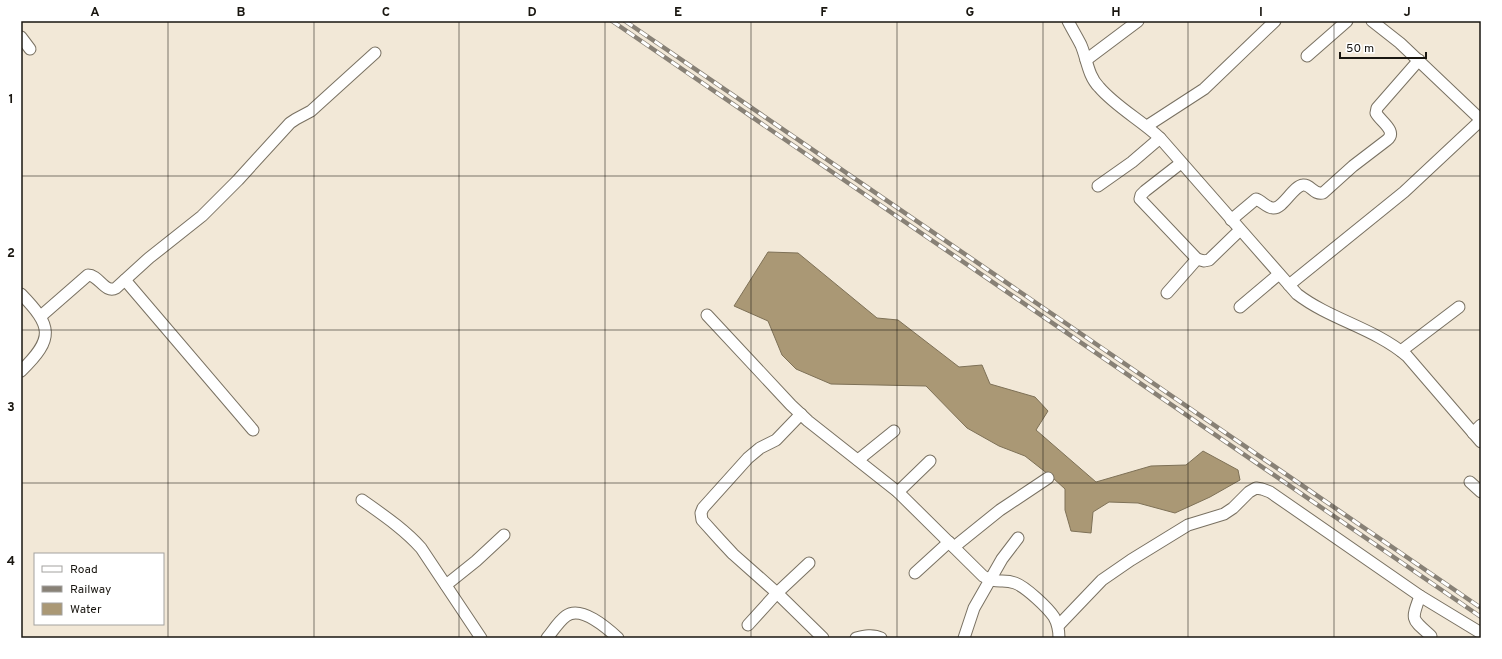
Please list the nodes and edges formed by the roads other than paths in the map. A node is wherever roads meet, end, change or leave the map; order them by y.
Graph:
1 (1068, 21) edge
2 (1138, 21) edge
3 (1275, 21) edge
4 (1347, 21) edge
5 (1372, 21) edge
6 (21, 37) edge
7 (30, 49) dead end
8 (375, 53) dead end
9 (1307, 56) dead end
10 (1086, 60) junction
11 (1419, 60) junction
12 (1481, 120) edge
13 (1147, 126) junction
14 (1160, 138) junction
15 (1181, 163) junction
16 (1098, 186) dead end
17 (1231, 220) junction
18 (1240, 230) junction
19 (1197, 259) junction
20 (1279, 274) junction
21 (125, 280) junction
22 (1289, 285) junction
23 (21, 294) edge
24 (1167, 294) dead end
25 (1240, 307) dead end
26 (1459, 308) dead end
27 (707, 315) dead end
28 (41, 316) junction
29 (1401, 351) junction
30 (21, 370) edge
31 (801, 414) junction
32 (1477, 429) edge
33 (253, 430) dead end
34 (894, 431) dead end
35 (1481, 442) edge
36 (858, 460) junction
37 (930, 460) dead end
38 (1048, 478) dead end
39 (1470, 482) dead end
40 (898, 492) junction
41 (1481, 492) edge
42 (362, 500) dead end
43 (504, 535) dead end
44 (1018, 538) dead end
45 (952, 544) junction
46 (809, 563) dead end
47 (915, 573) dead end
48 (990, 580) junction
49 (446, 585) junction
50 (777, 593) junction
51 (1420, 596) junction
52 (748, 624) dead end
53 (1058, 626) junction
54 (1481, 633) edge
55 (1431, 636) dead end
56 (481, 638) edge
57 (547, 638) edge
58 (618, 638) edge
59 (823, 638) edge
60 (856, 638) edge
61 (881, 638) edge
62 (964, 638) edge
63 (1059, 638) edge

1 - 10 street
2 - 10 street
3 - 13 street
4 - 9 street
5 - 11 street
6 - 7 street
8 - 21 street
10 - 13 street
11 - 12 street
11 - 17 street
12 - 22 street
13 - 14 street
14 - 15 street
14 - 16 street
15 - 17 street
15 - 19 street
17 - 18 street
18 - 19 street
18 - 20 street
19 - 24 street
20 - 22 street
20 - 25 street
21 - 28 street
21 - 33 street
22 - 29 street
23 - 28 street
26 - 29 street
27 - 31 street
28 - 30 street
29 - 32 street
31 - 36 street
31 - 50 street
32 - 35 street
34 - 36 street
36 - 40 street
37 - 40 street
38 - 45 street
39 - 41 street
40 - 45 street
42 - 49 street
43 - 49 street
44 - 48 street
45 - 47 street
45 - 48 street
46 - 50 street
48 - 53 street
48 - 62 street
49 - 56 street
50 - 52 street
50 - 59 street
51 - 53 street
51 - 54 street
51 - 55 street
53 - 63 street
57 - 58 street
60 - 61 street

